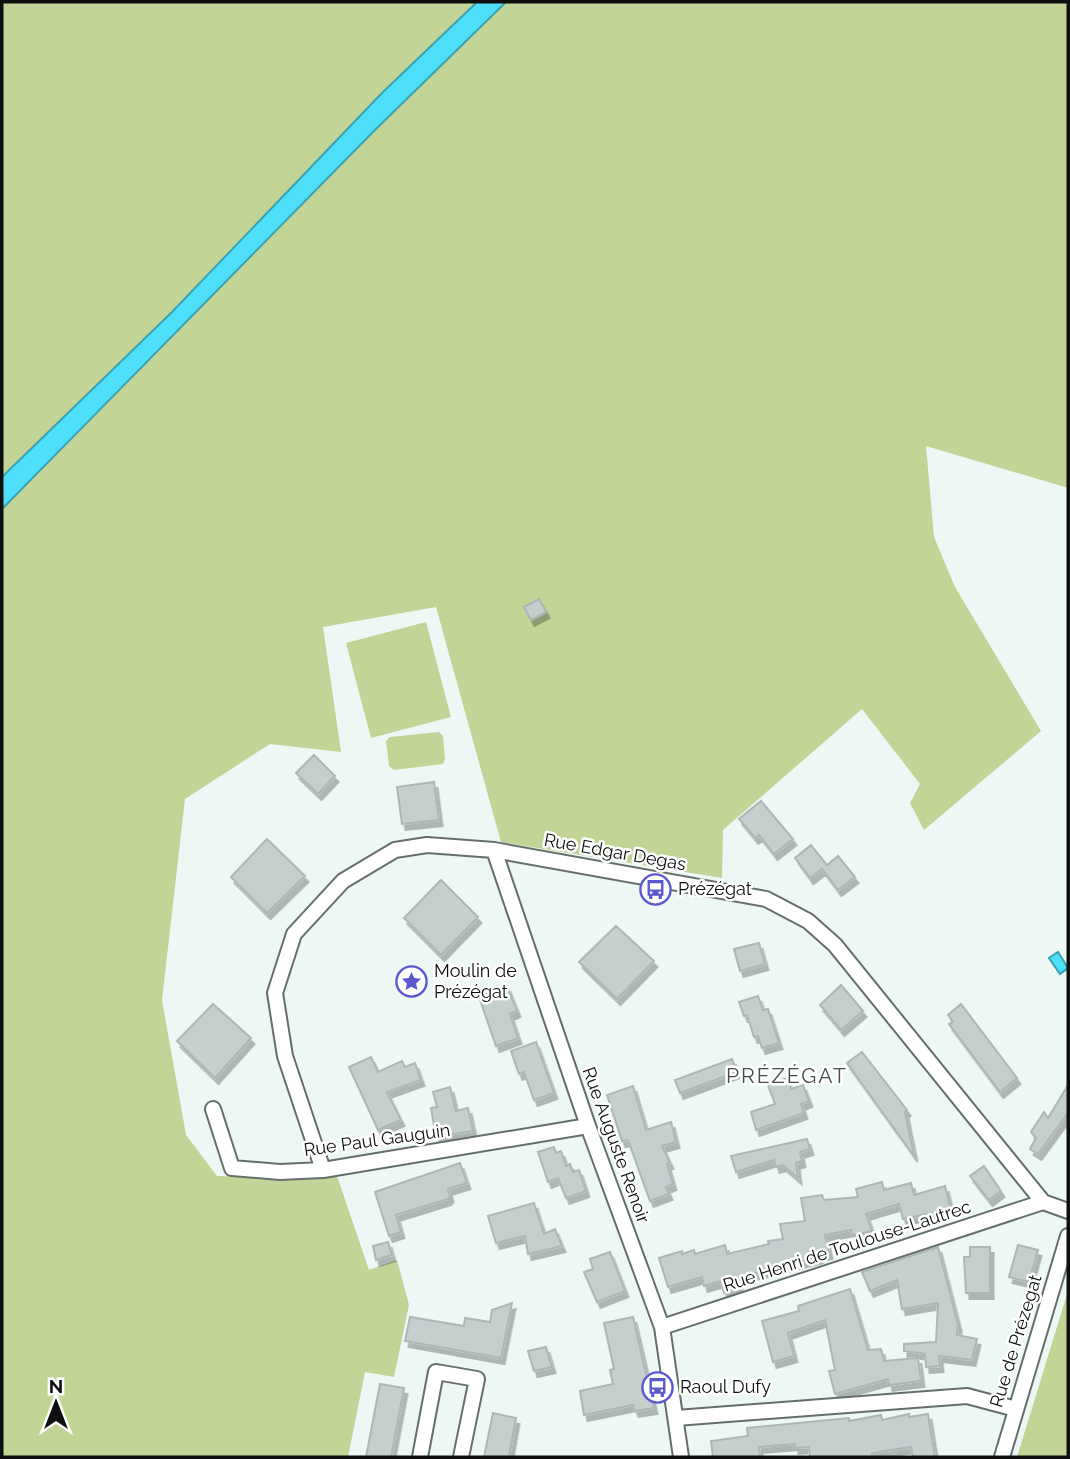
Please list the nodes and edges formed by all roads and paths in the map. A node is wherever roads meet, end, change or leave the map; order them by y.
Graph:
1 (494, 850) junction
2 (213, 1109) dead end
3 (588, 1126) junction
4 (323, 1170) junction
5 (1044, 1202) junction
6 (1068, 1211) edge
7 (1068, 1236) edge
8 (662, 1327) junction
9 (1016, 1409) junction
10 (676, 1418) junction
11 (419, 1457) edge
12 (461, 1457) edge
13 (681, 1457) edge
14 (1002, 1457) edge

1 - 3 street, Rue Auguste Renoir
1 - 4 street, Rue Edgar Degas
1 - 5 street, Rue Edgar Degas
2 - 4 street, Rue Paul Gauguin
3 - 4 street, Rue Paul Gauguin
3 - 8 street, Rue Auguste Renoir
5 - 6 street
5 - 8 street, Rue Henri de Toulouse-Lautrec
7 - 9 street, Rue de Prézegat
8 - 10 street, Rue Auguste Renoir
9 - 10 street
9 - 14 street, Rue de Prézegat
10 - 13 street, Rue Auguste Renoir
11 - 12 street

